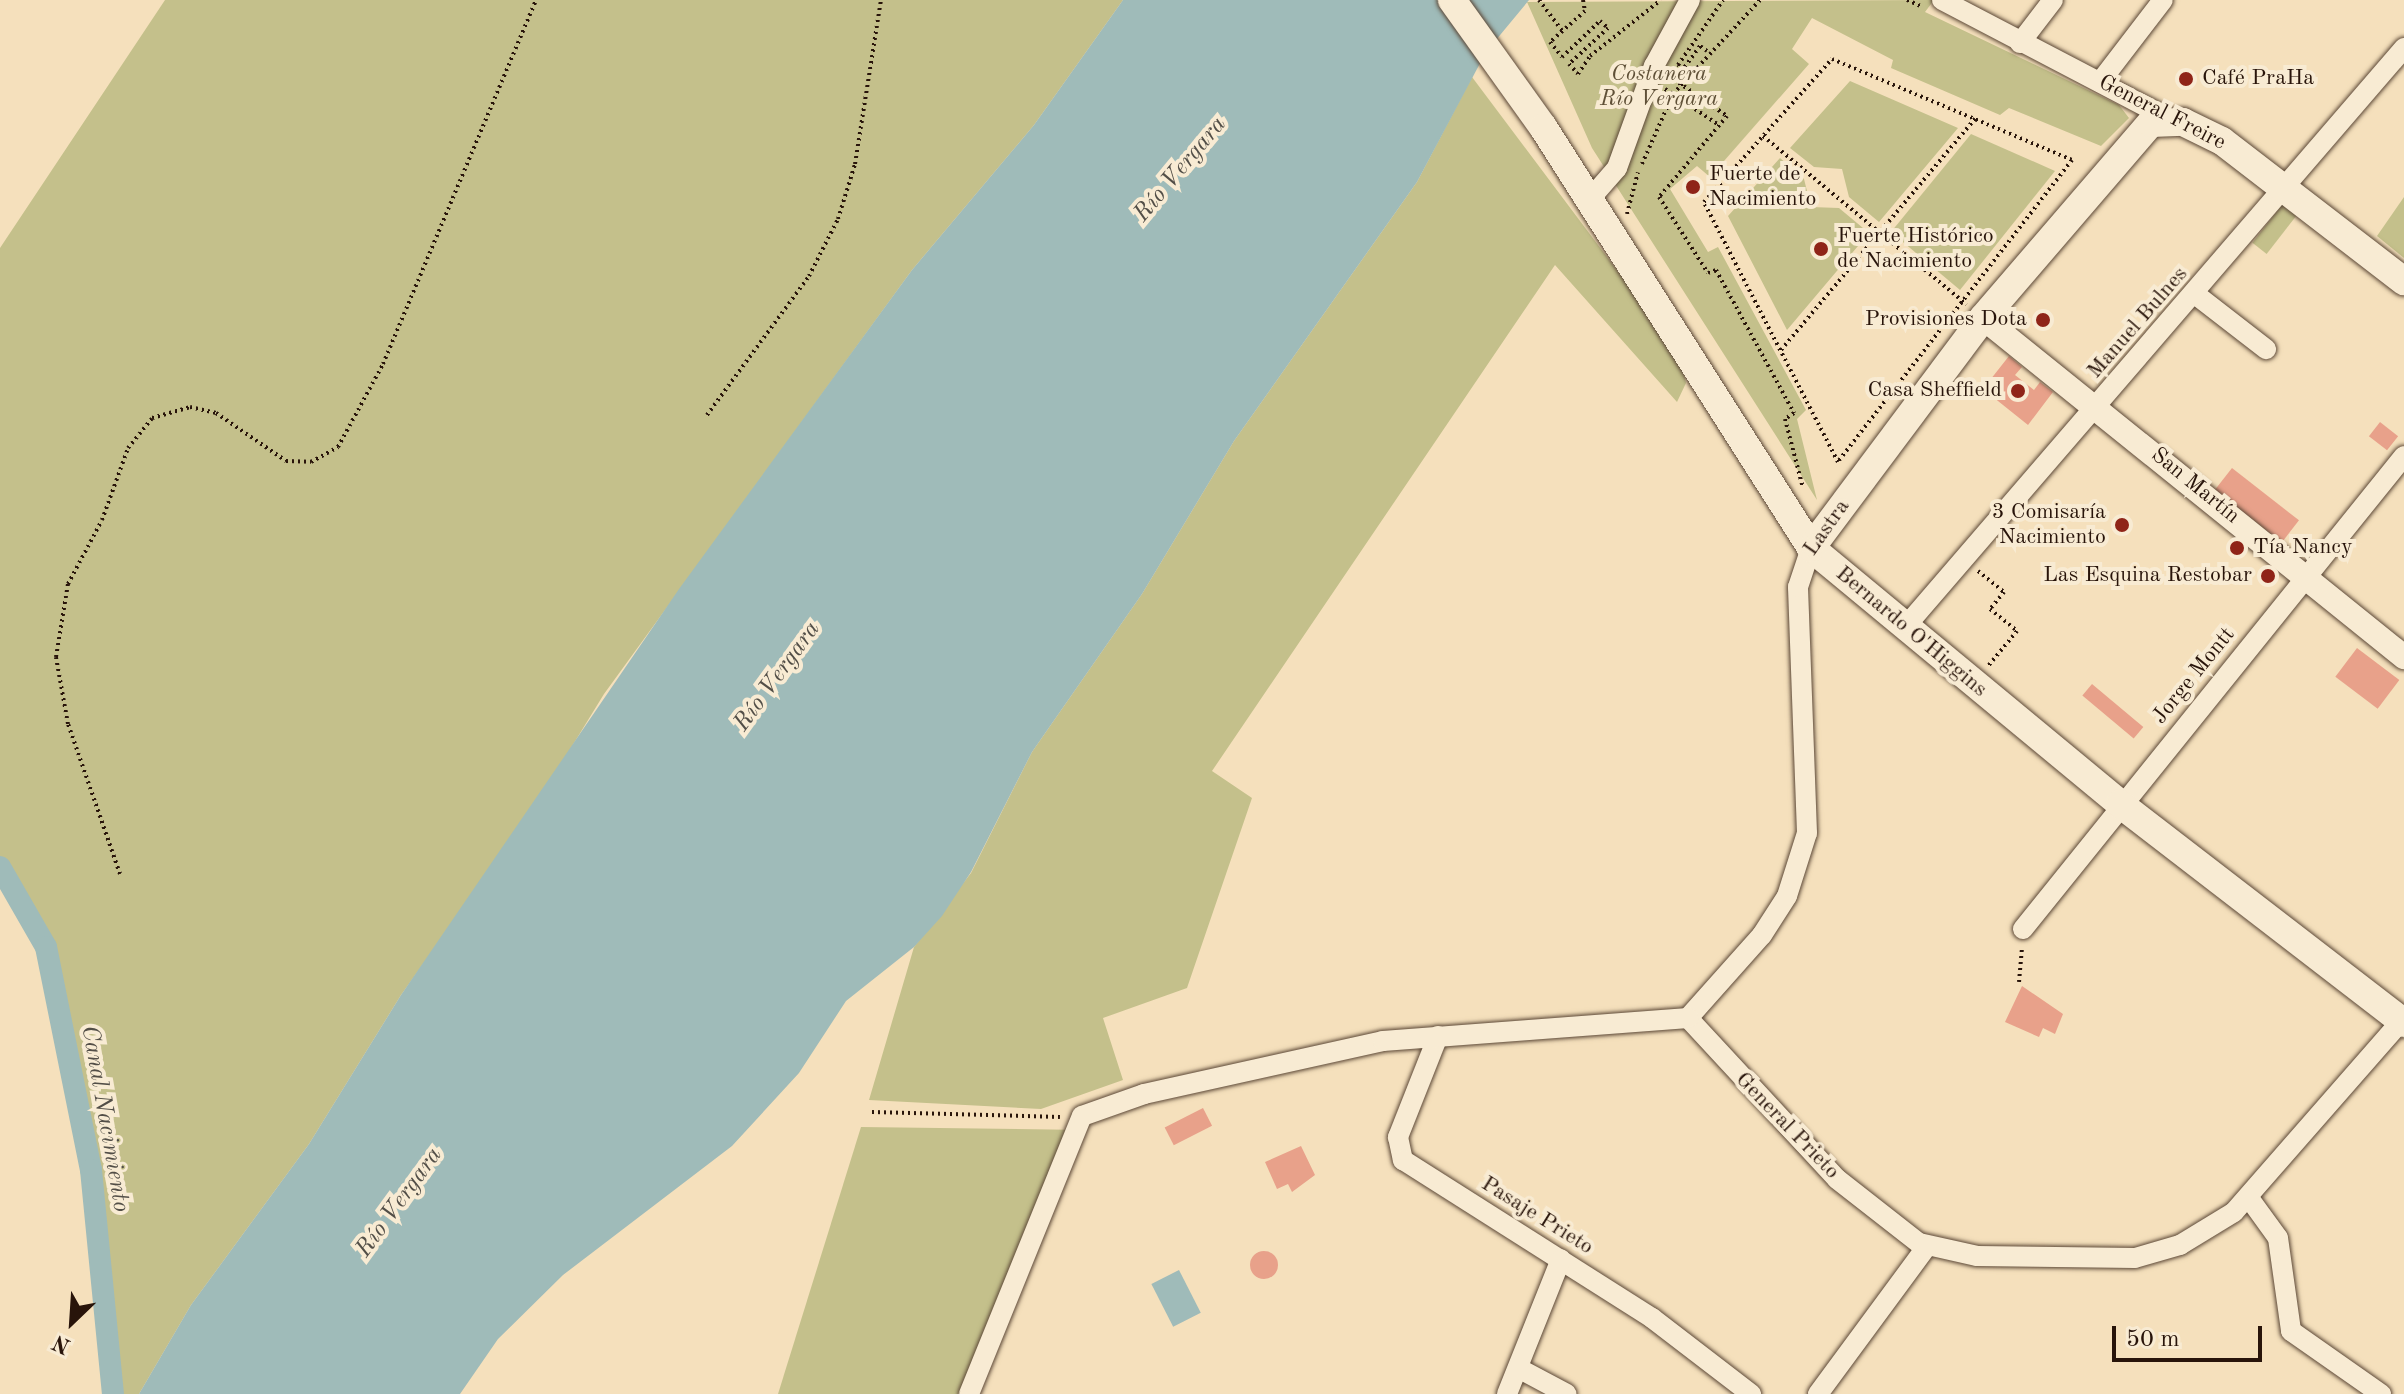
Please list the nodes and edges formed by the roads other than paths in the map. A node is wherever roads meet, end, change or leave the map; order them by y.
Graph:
1 (1452, 0) edge
2 (1690, 0) edge
3 (1942, 0) edge
4 (2053, 0) edge
5 (2163, 0) edge
6 (2020, 43) junction
7 (2404, 48) edge
8 (2100, 82) junction
9 (2168, 118) junction
10 (2286, 188) junction
11 (1590, 199) junction
12 (2404, 281) edge
13 (2195, 294) junction
14 (1983, 318) junction
15 (2266, 349) dead end
16 (2097, 406) junction
17 (2404, 456) edge
18 (1811, 548) junction
19 (2306, 577) junction
20 (1906, 626) junction
21 (2404, 657) edge
22 (2120, 804) junction
23 (2022, 939) road end
24 (1688, 1018) junction
25 (2403, 1020) edge
26 (1438, 1036) junction
27 (2249, 1198) junction
28 (1927, 1246) junction
29 (1561, 1259) junction
30 (1518, 1368) junction
31 (969, 1394) edge
32 (1507, 1394) edge
33 (1567, 1394) edge
34 (1751, 1394) edge
35 (1818, 1394) edge
36 (2381, 1394) edge

1 - 11 main road, Bernardo O'Higgins
2 - 11 street
3 - 6 street, General Freire
4 - 6 street
5 - 8 street
6 - 8 street, General Freire
7 - 10 street, Manuel Bulnes
8 - 9 street, General Freire
9 - 10 main road, General Freire
9 - 14 main road, Lastra
10 - 12 main road, General Freire
10 - 13 street, Manuel Bulnes
11 - 18 main road, Bernardo O'Higgins
13 - 15 street
13 - 16 street, Manuel Bulnes
14 - 16 street, San Martín
14 - 18 main road, Lastra
16 - 19 street, San Martín
16 - 20 street, Manuel Bulnes
17 - 19 street, Jorge Montt
18 - 20 main road, Bernardo O'Higgins
18 - 24 street, Lastra
19 - 21 street, San Martín
19 - 22 street, Jorge Montt
20 - 22 main road, Bernardo O'Higgins
22 - 23 street, Jorge Montt
22 - 25 main road, Bernardo O'Higgins
24 - 26 street
24 - 28 street, General Prieto
25 - 27 street, General Prieto
26 - 29 street, Pasaje Prieto
26 - 31 street
27 - 28 street, General Prieto
27 - 36 street
28 - 35 street
29 - 30 street
29 - 34 street, Pasaje Prieto
30 - 32 street
30 - 33 street

